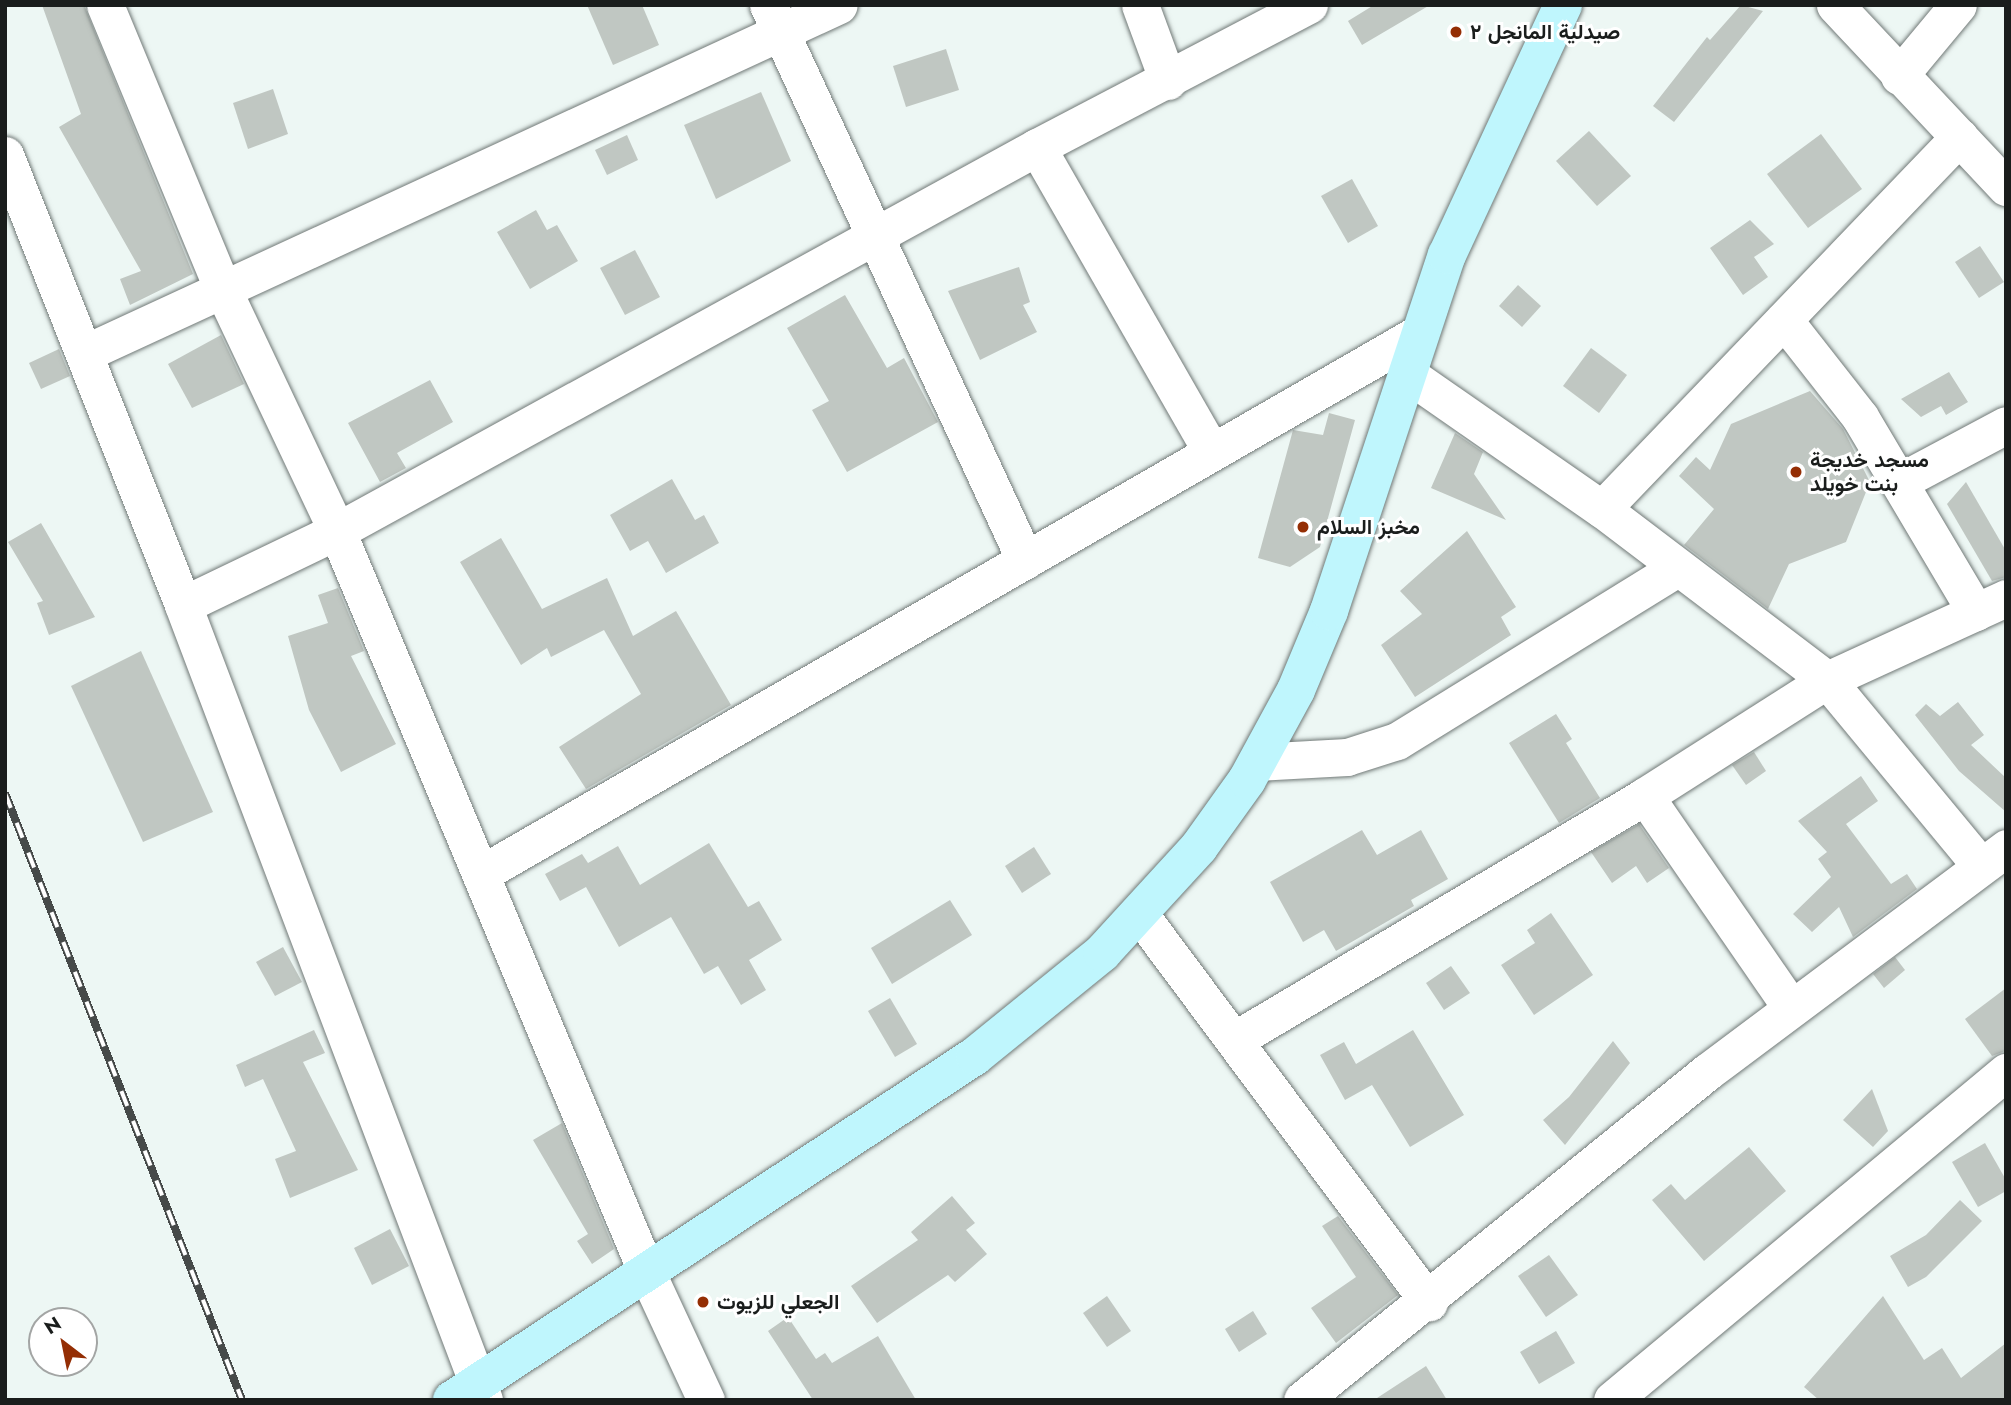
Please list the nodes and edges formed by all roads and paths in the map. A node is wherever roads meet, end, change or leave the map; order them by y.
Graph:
1 (105, 5) edge
2 (839, 5) edge
3 (1140, 5) edge
4 (1309, 5) edge
5 (1563, 5) edge
6 (1835, 5) edge
7 (1958, 5) edge
8 (775, 20) edge
9 (1899, 76) junction
10 (1168, 80) junction
11 (1959, 138) junction
12 (1037, 148) junction
13 (5, 155) edge
14 (2005, 183) edge
15 (878, 237) junction
16 (222, 288) junction
17 (1784, 320) junction
18 (1419, 333) junction
19 (85, 353) junction
20 (1406, 373) junction
21 (2006, 425) edge
22 (1211, 451) junction
23 (1899, 482) junction
24 (1602, 509) junction
25 (337, 531) junction
26 (1025, 560) junction
27 (1676, 569) junction
28 (1991, 605) edge
29 (183, 606) junction
30 (1827, 680) junction
31 (1256, 762) junction
32 (1645, 796) junction
33 (1993, 857) edge
34 (484, 872) junction
35 (1141, 916) junction
36 (1791, 1008) junction
37 (1236, 1039) junction
38 (2006, 1072) edge
39 (647, 1273) junction
40 (1429, 1302) junction
41 (472, 1395) edge
42 (706, 1400) edge
43 (1302, 1400) edge
44 (1612, 1400) edge

1 - 16 street
2 - 8 street
3 - 10 street
4 - 10 street
5 - 18 street
6 - 9 street
7 - 9 street
8 - 15 street
8 - 16 street
9 - 11 street
10 - 12 street
11 - 14 street
11 - 17 street
12 - 15 street
12 - 22 street
13 - 19 street
15 - 25 street
15 - 26 street
16 - 19 street
16 - 25 street
17 - 23 street
17 - 24 street
18 - 20 street
18 - 22 street
19 - 29 street
20 - 24 street
20 - 31 street
21 - 23 street
22 - 26 street
23 - 28 street
24 - 27 street
25 - 29 street
25 - 34 street
26 - 34 street
27 - 30 street
27 - 31 street
28 - 30 street
29 - 41 street
30 - 32 street
30 - 33 street
31 - 35 street
32 - 36 street
32 - 37 street
33 - 36 street
34 - 39 street
35 - 37 street
35 - 39 street
36 - 40 street
37 - 40 street
38 - 44 street
39 - 41 street
39 - 42 street
40 - 43 street

